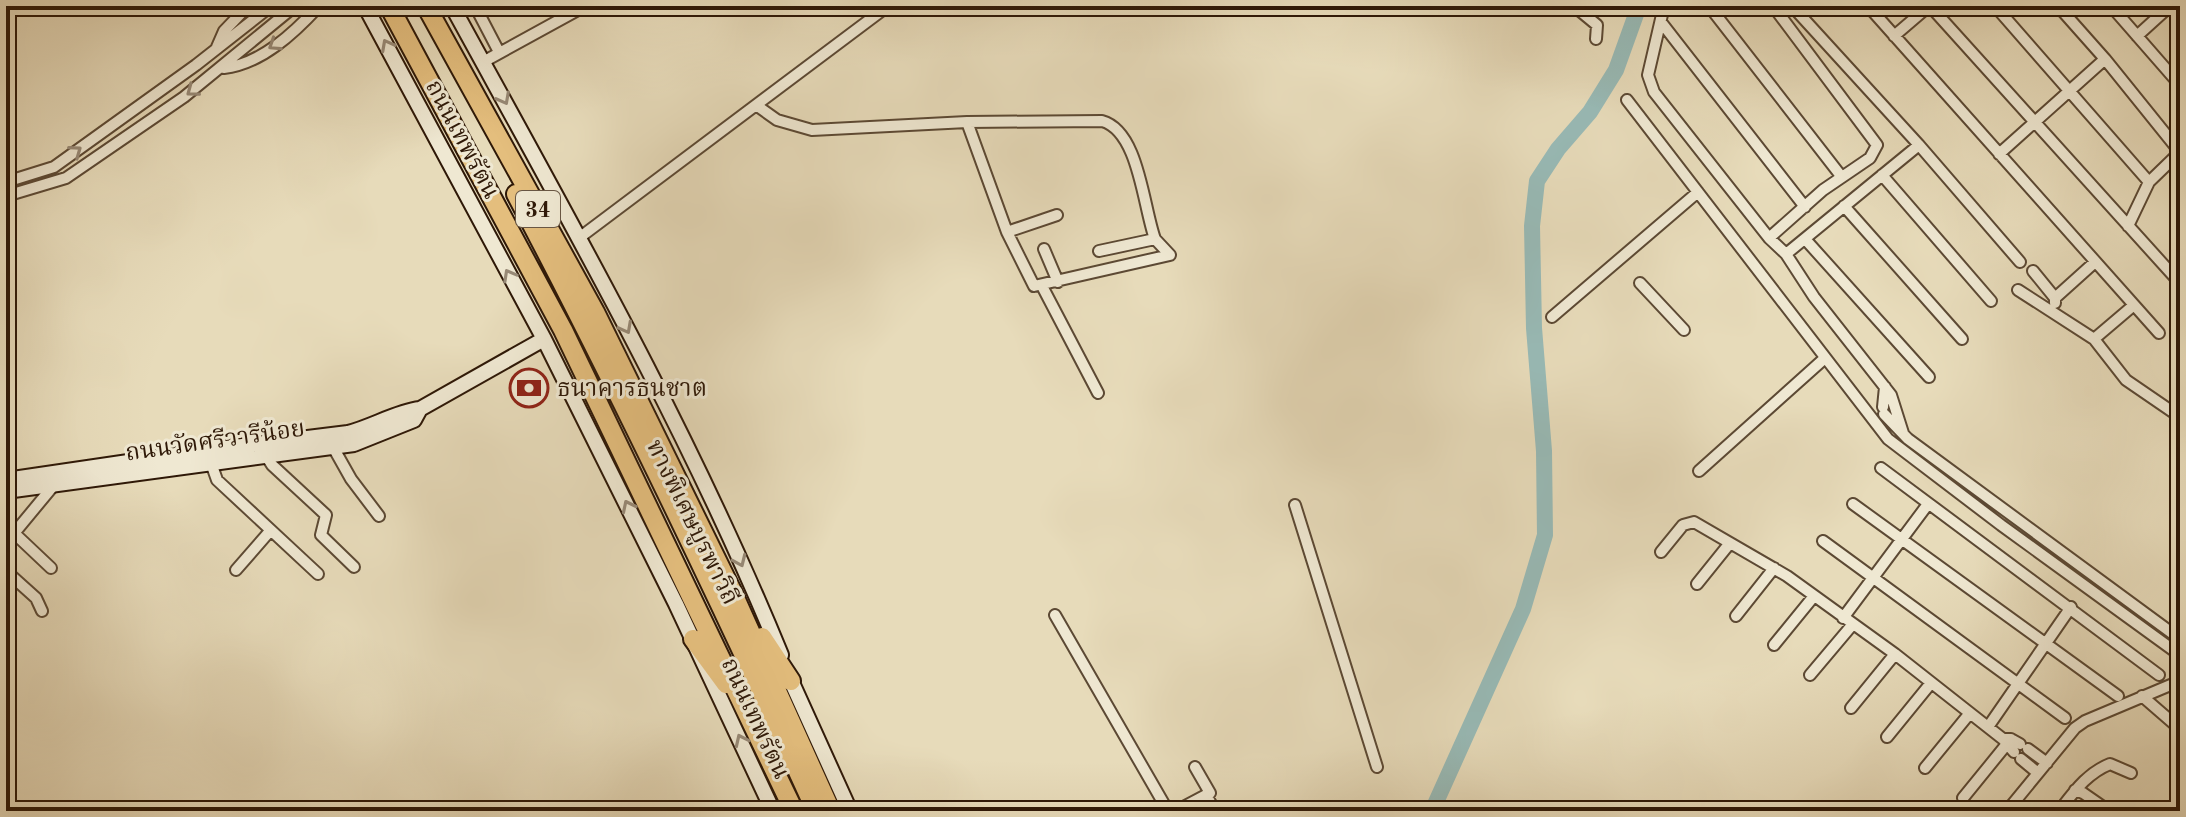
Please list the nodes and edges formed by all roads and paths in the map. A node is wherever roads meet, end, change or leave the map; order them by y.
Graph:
1 (248, 6) edge
2 (271, 6) edge
3 (295, 6) edge
4 (333, 6) edge
5 (365, 6) edge
6 (389, 6) edge
7 (395, 6) edge
8 (413, 6) edge
9 (426, 6) edge
10 (452, 6) edge
11 (475, 6) edge
12 (888, 6) edge
13 (1574, 6) edge
14 (1664, 6) edge
15 (1709, 6) edge
16 (1773, 6) edge
17 (1792, 6) edge
18 (1868, 6) edge
19 (1930, 6) edge
20 (1995, 6) edge
21 (2058, 6) edge
22 (2111, 6) edge
23 (2170, 6) edge
24 (315, 7) edge
25 (581, 7) edge
26 (2180, 16) edge
27 (1661, 22) junction
28 (1894, 36) junction
29 (2137, 36) junction
30 (1596, 39) dead end
31 (216, 49) junction
32 (499, 52) junction
33 (2105, 59) junction
34 (483, 62) junction
35 (222, 68) junction
36 (2180, 85) edge
37 (2071, 90) junction
38 (1627, 100) dead end
39 (756, 105) junction
40 (967, 122) junction
41 (2034, 123) junction
42 (102, 133) junction
43 (1919, 145) junction
44 (112, 147) junction
45 (2180, 152) edge
46 (1999, 154) junction
47 (1882, 175) junction
48 (1841, 176) junction
49 (6, 182) edge
50 (2149, 182) junction
51 (1698, 192) junction
52 (6, 196) edge
53 (1844, 206) junction
54 (1805, 207) junction
55 (1057, 215) dead end
56 (2128, 226) junction
57 (1007, 232) junction
58 (579, 238) junction
59 (1769, 238) junction
60 (1155, 239) junction
61 (1805, 239) junction
62 (1044, 249) dead end
63 (1099, 251) dead end
64 (1786, 254) junction
65 (2020, 262) dead end
66 (2095, 262) junction
67 (2033, 271) dead end
68 (1058, 282) junction
69 (1640, 283) dead end
70 (2180, 283) edge
71 (1042, 286) junction
72 (2018, 290) dead end
73 (2055, 298) junction
74 (1991, 301) dead end
75 (2134, 305) junction
76 (2054, 313) junction
77 (1552, 317) dead end
78 (1684, 330) dead end
79 (2159, 333) dead end
80 (544, 339) junction
81 (1962, 339) dead end
82 (2094, 339) junction
83 (1825, 358) junction
84 (1929, 377) dead end
85 (1885, 387) junction
86 (1098, 393) dead end
87 (420, 409) junction
88 (2180, 417) edge
89 (1903, 433) junction
90 (333, 447) junction
91 (265, 454) junction
92 (211, 463) junction
93 (1881, 468) dead end
94 (1699, 471) dead end
95 (6, 480) edge
96 (54, 485) junction
97 (6, 491) edge
98 (1853, 504) dead end
99 (1928, 504) junction
100 (1295, 505) dead end
101 (379, 516) dead end
102 (270, 531) junction
103 (14, 533) junction
104 (1902, 540) junction
105 (1823, 541) dead end
106 (6, 543) edge
107 (1730, 543) junction
108 (1661, 552) dead end
109 (354, 567) dead end
110 (51, 568) dead end
111 (1774, 568) junction
112 (236, 570) dead end
113 (6, 571) edge
114 (318, 574) dead end
115 (1873, 578) junction
116 (1697, 584) dead end
117 (732, 591) junction
118 (1814, 596) junction
119 (2071, 607) junction
120 (42, 611) dead end
121 (1055, 615) dead end
122 (1736, 616) dead end
123 (1848, 621) junction
124 (693, 639) junction
125 (2180, 639) edge
126 (1774, 645) dead end
127 (2046, 645) junction
128 (1895, 654) junction
129 (2180, 655) edge
130 (1810, 675) dead end
131 (2159, 675) dead end
132 (791, 681) junction
133 (2180, 681) edge
134 (1931, 683) junction
135 (2019, 685) junction
136 (2118, 696) dead end
137 (2142, 696) junction
138 (1851, 708) dead end
139 (1970, 713) junction
140 (2065, 718) dead end
141 (752, 719) junction
142 (1988, 727) junction
143 (2180, 729) edge
144 (1887, 737) dead end
145 (2015, 747) junction
146 (2047, 763) junction
147 (1195, 767) dead end
148 (1377, 767) dead end
149 (1925, 768) dead end
150 (2038, 773) junction
151 (2131, 773) dead end
152 (2075, 790) junction
153 (1206, 795) junction
154 (1963, 798) dead end
155 (1180, 810) edge
156 (773, 811) edge
157 (794, 811) edge
158 (800, 811) edge
159 (816, 811) edge
160 (831, 811) edge
161 (850, 811) edge
162 (1168, 811) edge
163 (1215, 811) edge
164 (2007, 811) edge
165 (2059, 811) edge
166 (2109, 811) edge

1 - 31 street
2 - 31 street
3 - 35 street
4 - 24 street
80 -> 5 main road, ถนนเทพรัตน / 34
6 - 141 highway, ถนนเทพรัตน / 34
7 - 158 highway, ทางพิเศษบูรพาวิถี
8 - 159 highway, ทางพิเศษบูรพาวิถี
9 - 117 highway, ถนนเทพรัตน / 34
10 - 34 main road, ถนนเทพรัตน / 34
11 - 32 street
12 - 39 street
13 - 30 street
14 - 27 street
15 - 48 street
16 - 48 street
17 - 43 street
18 - 28 street
19 - 28 street
19 - 41 street
20 - 37 street
21 - 33 street
22 - 29 street
23 - 26 street
23 - 29 street
24 -> 35 street
25 - 32 street
27 - 54 street
27 - 59 street
28 - 46 street
29 - 36 street
31 - 42 street
32 - 34 street
33 - 37 street
33 - 45 street
34 -> 58 main road, ถนนเทพรัตน / 34
35 -> 44 street
37 - 41 street
37 - 50 street
38 - 51 street
39 - 40 street
39 - 58 street
40 - 57 street
40 - 60 street
41 - 46 street
41 - 56 street
42 - 44 street
49 -> 42 street
43 - 47 street
43 - 65 street
44 - 52 street
45 - 50 street
46 - 66 street
47 - 53 street
47 - 74 street
48 - 54 street
50 - 56 street
51 - 77 street
51 - 83 street
53 - 61 street
53 - 81 street
54 - 59 street
55 - 57 street
56 - 70 street
57 - 71 street
58 -> 132 main road, ถนนเทพรัตน / 34
59 - 64 street
60 - 63 street
60 - 68 street
61 - 64 street
61 - 84 street
62 - 68 street
64 - 85 street
66 - 73 street
66 - 75 street
67 - 73 street
68 - 71 street
69 - 78 street
71 - 86 street
72 - 76 street
73 - 76 street
75 - 79 street
75 - 82 street
76 - 82 street
80 - 87 main road, ถนนวัดศรีวารีน้อย
124 -> 80 main road, ถนนเทพรัตน / 34
82 - 88 street
83 - 94 street
83 - 129 street
85 - 89 street
85 - 89 street
87 - 90 main road, ถนนวัดศรีวารีน้อย
87 - 95 main road, ถนนวัดศรีวารีน้อย
89 - 125 street
90 - 91 main road, ถนนวัดศรีวารีน้อย
90 - 101 street
91 - 92 main road, ถนนวัดศรีวารีน้อย
91 - 109 street
92 - 96 main road, ถนนวัดศรีวารีน้อย
92 - 102 street
93 - 99 street
96 - 97 main road, ถนนวัดศรีวารีน้อย
96 - 103 street
98 - 104 street
99 - 104 street
99 - 119 street
100 - 148 street
102 - 112 street
102 - 114 street
103 - 106 street
103 - 110 street
104 - 115 street
104 - 127 street
105 - 115 street
107 - 108 street
107 - 111 street
107 - 116 street
111 - 118 street
111 - 122 street
113 - 120 street
115 - 123 street
115 - 135 street
117 - 132 highway
117 - 160 highway, ถนนเทพรัตน / 34
118 - 123 street
118 - 126 street
119 - 127 street
119 - 131 street
121 - 162 street
123 - 128 street
123 - 130 street
124 - 141 highway
156 -> 124 main road, ถนนเทพรัตน / 34
127 - 135 street
127 - 136 street
128 - 134 street
128 - 138 street
132 - 161 main road, ถนนเทพรัตน / 34
133 - 137 street
134 - 139 street
134 - 144 street
135 - 140 street
135 - 142 street
137 - 143 street
137 - 146 street
139 - 142 street
139 - 149 street
141 - 157 highway, ถนนเทพรัตน / 34
142 - 145 street
145 - 146 street
145 - 150 street
145 - 154 street
146 - 150 street
147 - 153 street
150 - 164 street
151 - 152 street
152 - 165 street
152 - 166 street
153 - 155 street
153 - 163 street

